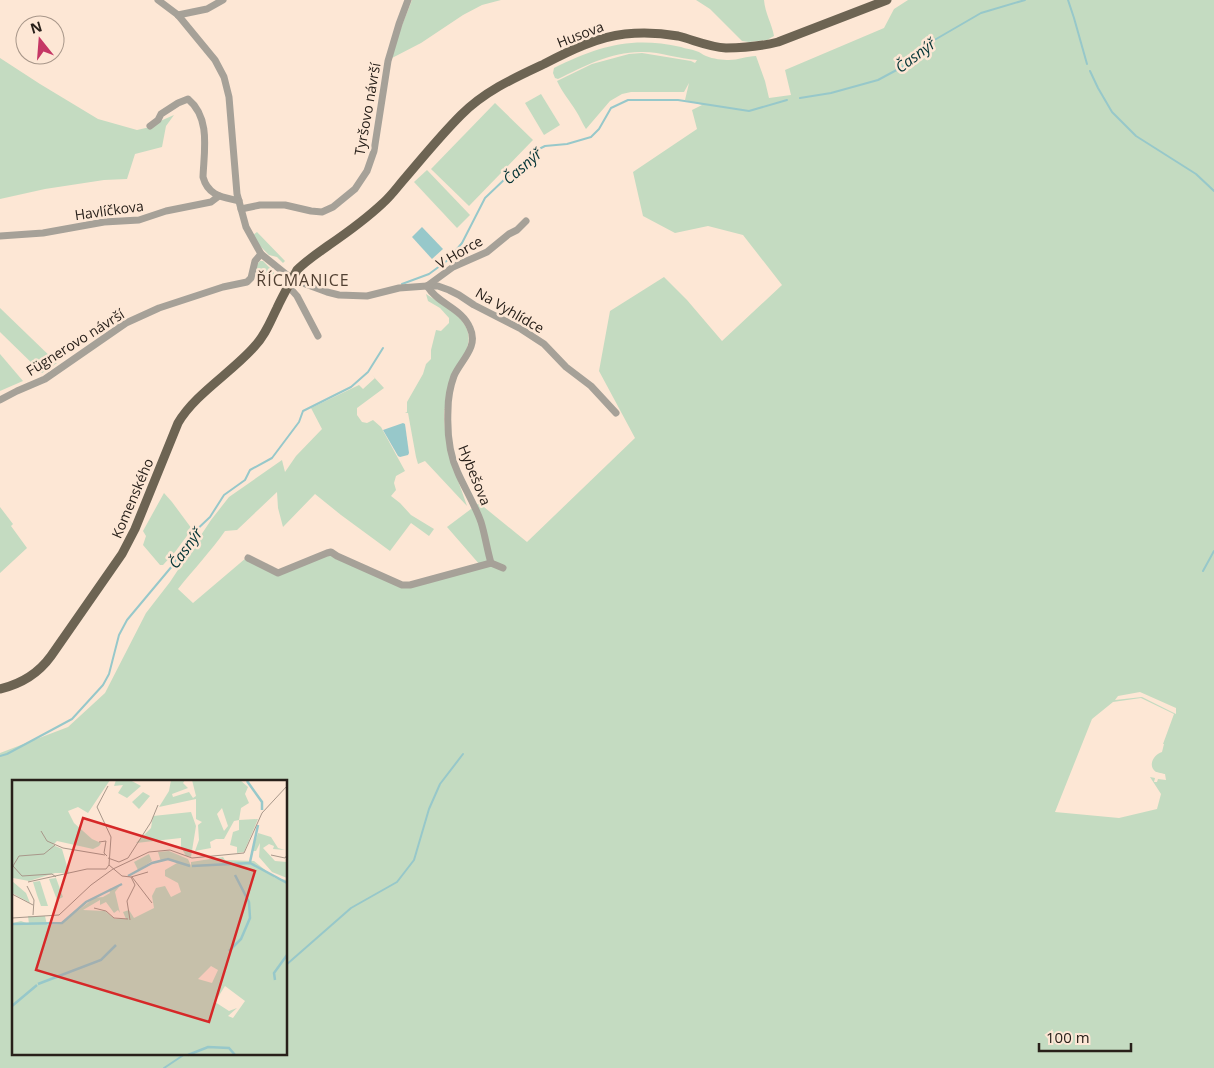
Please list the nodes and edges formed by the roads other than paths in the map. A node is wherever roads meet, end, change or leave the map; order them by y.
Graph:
1 (158, 0) edge
2 (223, 0) edge
3 (408, 0) edge
4 (887, 0) edge
5 (178, 15) junction
6 (150, 126) dead end
7 (219, 196) junction
8 (239, 201) junction
9 (241, 209) junction
10 (526, 221) dead end
11 (0, 236) edge
12 (261, 254) junction
13 (290, 282) junction
14 (427, 286) junction
15 (318, 336) dead end
16 (0, 400) edge
17 (616, 413) dead end
18 (248, 558) dead end
19 (491, 562) junction
20 (503, 568) dead end
21 (0, 689) edge

1 - 5 street
2 - 5 street
3 - 9 street, Tyršovo návrší
4 - 13 main road, Husova
5 - 8 street
6 - 7 street
7 - 8 street
7 - 11 street, Havlíčkova
8 - 9 street
9 - 12 street
10 - 14 street, V Horce
12 - 13 street
12 - 16 street, Fügnerovo návrší
13 - 14 street, Na Vyhlídce
13 - 15 street
13 - 21 main road, Komenského
14 - 17 street, Na Vyhlídce
14 - 19 street, Hybešova
18 - 19 street
19 - 20 street

